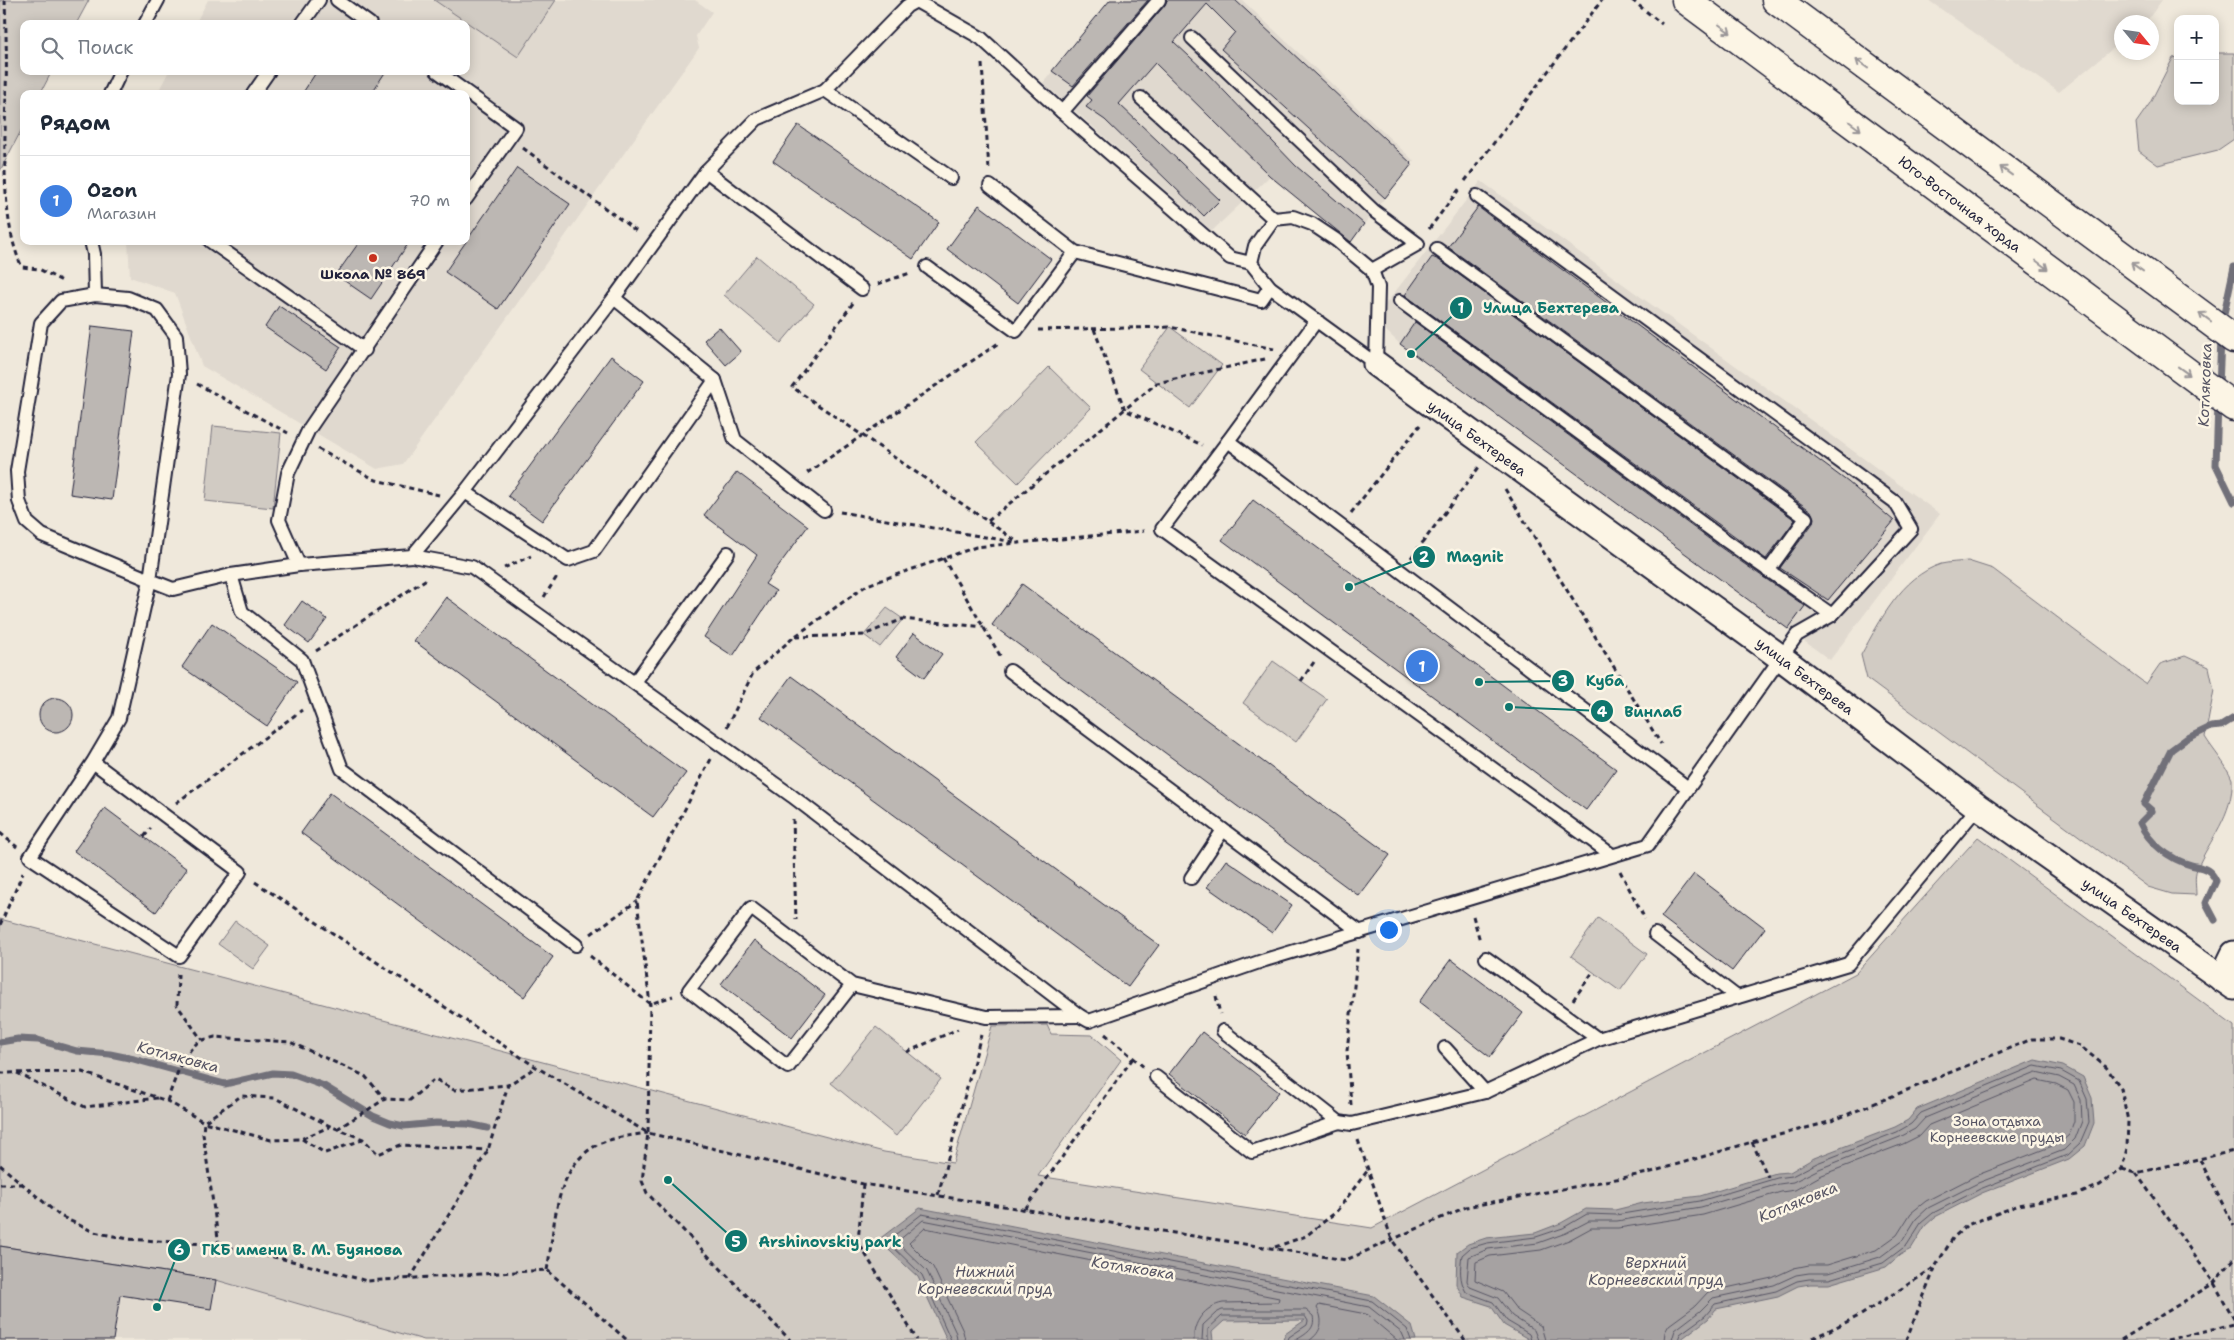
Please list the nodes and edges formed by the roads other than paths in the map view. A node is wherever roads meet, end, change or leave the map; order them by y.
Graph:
1 (158, 0) edge
2 (319, 0) edge
3 (337, 0) edge
4 (916, 0) edge
5 (1159, 0) edge
6 (1686, 0) edge
7 (1776, 0) edge
8 (147, 20) edge
9 (305, 20) edge
10 (364, 20) edge
11 (1192, 38) dead end
12 (119, 75) edge
13 (266, 75) edge
14 (443, 75) edge
15 (112, 90) edge
16 (256, 90) edge
17 (463, 90) edge
18 (825, 90) junction
19 (470, 95) edge
20 (1141, 98) dead end
21 (1062, 112) junction
22 (706, 171) junction
23 (951, 178) dead end
24 (990, 186) road end
25 (470, 193) edge
26 (1477, 196) dead end
27 (1274, 219) junction
28 (91, 245) edge
29 (216, 245) edge
30 (434, 245) edge
31 (1437, 248) dead end
32 (1075, 252) junction
33 (1252, 263) junction
34 (927, 267) road end
35 (1372, 270) junction
36 (1270, 287) junction
37 (862, 289) road end
38 (95, 295) junction
39 (614, 298) junction
40 (1400, 301) dead end
41 (1316, 320) junction
42 (2234, 339) edge
43 (365, 350) junction
44 (1376, 364) junction
45 (715, 380) junction
46 (2234, 407) edge
47 (1228, 441) junction
48 (465, 492) junction
49 (824, 510) road end
50 (728, 553) dead end
51 (412, 556) junction
52 (299, 565) junction
53 (1768, 571) junction
54 (231, 575) junction
55 (150, 580) junction
56 (1832, 615) junction
57 (1780, 657) junction
58 (1010, 672) road end
59 (635, 682) junction
60 (93, 762) junction
61 (1688, 788) junction
62 (1978, 807) junction
63 (1223, 830) junction
64 (1612, 855) junction
65 (1191, 878) dead end
66 (1360, 932) junction
67 (1655, 934) dead end
68 (576, 945) road end
69 (2234, 954) edge
70 (1486, 958) road end
71 (2228, 983) edge
72 (852, 985) junction
73 (1737, 997) junction
74 (1084, 1018) junction
75 (1223, 1031) road end
76 (1598, 1038) junction
77 (1445, 1048) dead end
78 (1156, 1077) road end
79 (1485, 1092) junction
80 (1339, 1122) junction

1 - 8 lane
2 - 9 lane
3 - 10 lane
4 - 18 lane
4 - 21 lane
5 - 21 lane
6 -> 46 main road, Юго-Восточная хорда
42 -> 7 main road
11 - 35 lane
12 - 15 lane
13 - 16 lane
14 - 17 lane
18 - 22 lane
18 - 23 lane
19 - 25 lane
20 - 27 lane
21 - 33 lane
22 - 37 lane
22 - 39 lane
24 - 32 lane
26 - 56 lane
27 - 33 lane
27 - 35 lane
28 - 38 lane
29 - 43 lane
30 - 43 lane
31 - 53 lane
32 - 34 lane
32 - 36 lane
33 - 36 lane
35 - 44 lane
36 - 41 lane
38 - 55 lane
38 - 55 lane
39 - 45 lane
39 - 48 lane
40 - 53 lane
41 - 44 lane
41 - 47 lane
43 - 52 lane
44 - 57 street, улица Бехтерева
45 - 48 lane
45 - 49 lane
47 - 61 lane
47 - 64 lane
48 - 51 lane
50 - 59 lane
51 - 52 lane
51 - 59 lane
52 - 54 lane
53 - 56 lane
54 - 55 lane
54 - 68 lane
55 - 60 lane
56 - 57 lane
57 - 61 lane
57 - 62 street, улица Бехтерева
58 - 63 lane
59 - 74 lane
60 - 60 lane
61 - 64 lane
62 - 71 street, улица Бехтерева
62 - 73 lane
63 - 65 lane
63 - 66 lane
64 - 66 lane
66 - 74 lane
67 - 73 lane
69 - 71 street
70 - 76 lane
72 - 72 lane
72 - 74 lane
73 - 76 lane
75 - 80 lane
76 - 79 lane
77 - 79 lane
78 - 80 lane
79 - 80 lane

